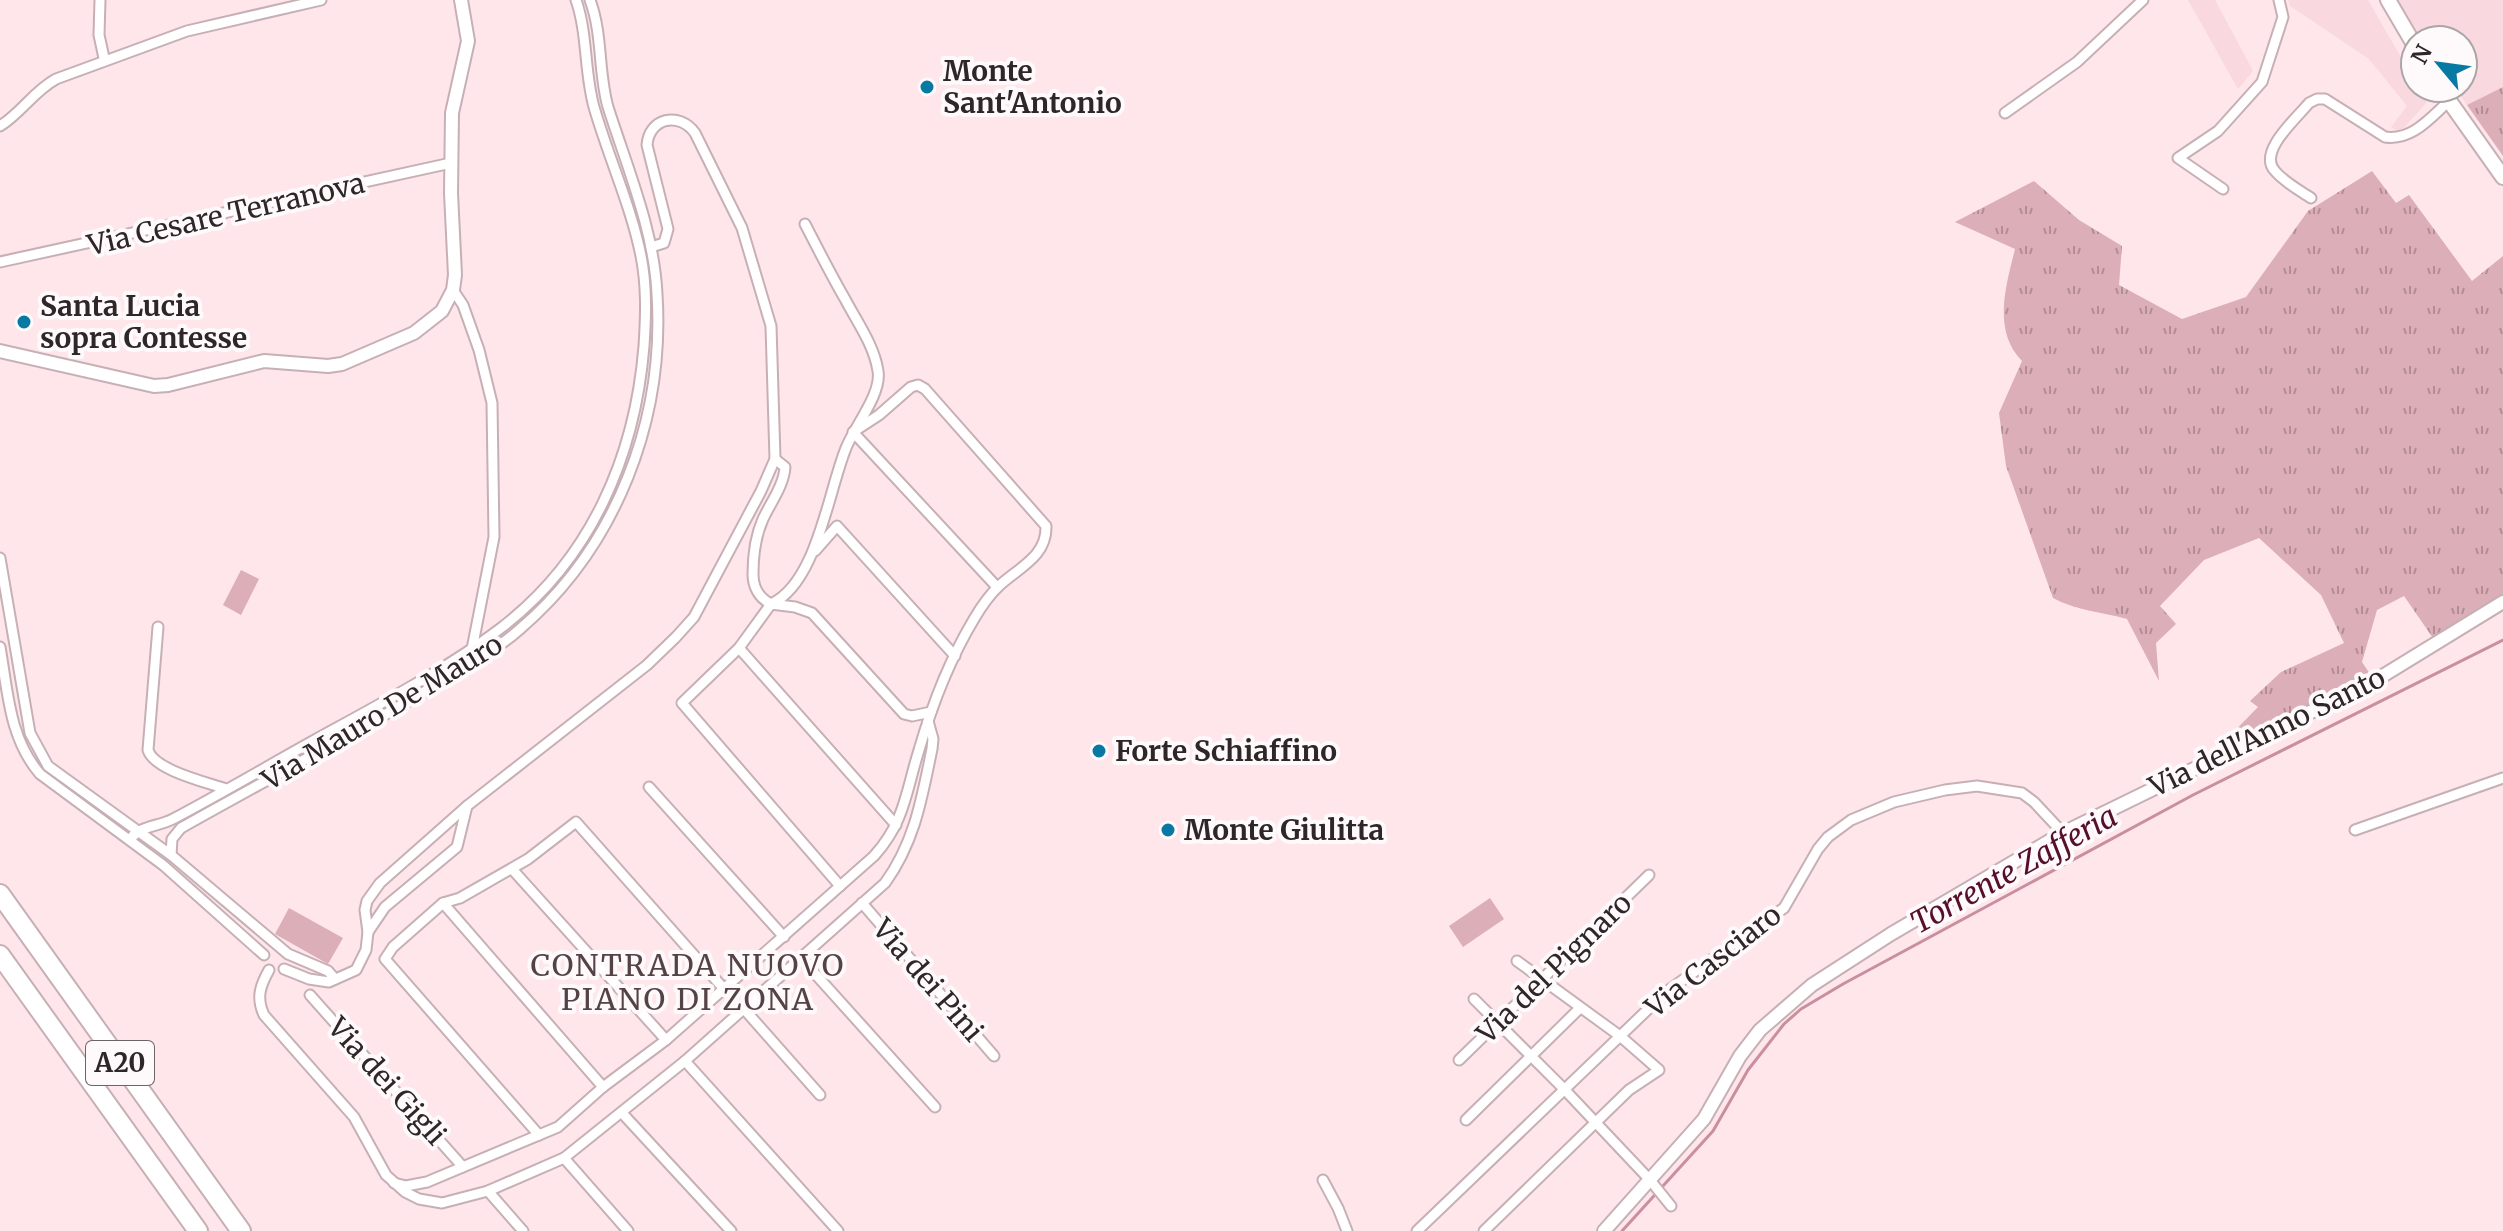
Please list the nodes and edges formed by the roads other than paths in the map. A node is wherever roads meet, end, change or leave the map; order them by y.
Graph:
1 (100, 0) edge
2 (321, 0) edge
3 (461, 0) edge
4 (576, 0) edge
5 (590, 0) edge
6 (2143, 0) edge
7 (2279, 0) edge
8 (2388, 0) edge
9 (2402, 24) edge
10 (104, 58) dead end
11 (2445, 104) edge
12 (2451, 104) edge
13 (2005, 113) dead end
14 (0, 126) edge
15 (451, 163) junction
16 (2503, 177) edge
17 (2223, 189) dead end
18 (2311, 198) dead end
19 (805, 224) dead end
20 (651, 247) junction
21 (0, 262) edge
22 (453, 290) junction
23 (0, 351) edge
24 (853, 432) junction
25 (775, 459) junction
26 (0, 558) edge
27 (808, 559) junction
28 (997, 587) junction
29 (2503, 602) edge
30 (771, 604) junction
31 (158, 627) dead end
32 (0, 647) edge
33 (739, 648) junction
34 (472, 649) junction
35 (955, 656) junction
36 (478, 660) junction
37 (930, 717) junction
38 (2503, 778) edge
39 (649, 787) dead end
40 (226, 789) junction
41 (467, 806) junction
42 (896, 825) junction
43 (138, 830) junction
44 (2355, 830) dead end
45 (2063, 833) junction
46 (130, 839) junction
47 (171, 855) junction
48 (163, 865) junction
49 (512, 869) junction
50 (1649, 875) dead end
51 (840, 886) junction
52 (0, 894) edge
53 (443, 903) junction
54 (862, 903) junction
55 (368, 932) junction
56 (784, 937) junction
57 (278, 947) junction
58 (288, 954) junction
59 (0, 955) edge
60 (264, 955) junction
61 (800, 957) junction
62 (1517, 961) dead end
63 (284, 969) junction
64 (269, 970) junction
65 (335, 979) junction
66 (1541, 979) junction
67 (724, 989) junction
68 (310, 995) dead end
69 (1474, 999) dead end
70 (744, 1009) junction
71 (1579, 1009) junction
72 (1497, 1022) junction
73 (1620, 1036) junction
74 (666, 1040) junction
75 (994, 1056) dead end
76 (1531, 1056) junction
77 (1459, 1060) dead end
78 (685, 1061) junction
79 (603, 1087) junction
80 (1564, 1089) junction
81 (820, 1095) dead end
82 (935, 1107) dead end
83 (622, 1113) junction
84 (1466, 1120) dead end
85 (1595, 1122) junction
86 (539, 1135) junction
87 (564, 1158) junction
88 (463, 1167) junction
89 (1323, 1180) dead end
90 (1652, 1182) junction
91 (394, 1183) junction
92 (488, 1191) junction
93 (1668, 1202) dead end
94 (198, 1231) edge
95 (241, 1231) edge
96 (523, 1231) edge
97 (628, 1231) edge
98 (731, 1231) edge
99 (838, 1231) edge
100 (1347, 1231) edge
101 (1417, 1231) edge
102 (1484, 1231) edge
103 (1604, 1231) edge

1 - 10 street
2 - 14 street
3 - 15 street
4 - 34 street, Via Mauro De Mauro
5 - 20 street, Via Mauro De Mauro
6 - 13 street
7 - 17 street
8 - 9 main road
11 - 18 street
12 - 16 main road
15 - 21 street, Via Cesare Terranova
15 - 22 street
19 - 24 street
20 - 25 street
20 - 36 street, Via Mauro De Mauro
22 - 23 street
22 - 34 street
24 - 27 street
24 - 28 street
24 - 28 street
25 - 30 street
25 - 41 street
26 - 43 street
27 - 30 street
27 - 35 street
28 - 35 street
29 - 45 street, Via dell'Anno Santo
30 - 33 street
30 - 37 street
31 - 40 street
32 - 46 street
33 - 42 street
33 - 51 street
34 - 36 street
34 - 40 street, Via Mauro De Mauro
35 - 37 street
36 - 47 street, Via Mauro De Mauro
37 - 42 street
37 - 54 street
38 - 44 street
39 - 56 street
40 - 43 street, Via Mauro De Mauro
41 - 55 street
41 - 55 street
42 - 51 street
43 - 46 street
43 - 47 street
45 - 73 street, Via Casciaro
45 - 90 street, Via dell'Anno Santo
46 - 48 street
47 - 48 street, Via Mauro De Mauro
47 - 57 street
48 - 60 street
49 - 53 street
49 - 67 street
49 - 74 street
50 - 66 street, Via del Pignaro
51 - 56 street
52 - 95 highway, A20
53 - 79 street
53 - 86 street
54 - 61 street
54 - 75 street, Via dei Pini
55 - 65 street
56 - 67 street
57 - 58 street
57 - 60 street
58 - 63 street
58 - 65 street
59 - 94 highway, A20
60 - 64 street
61 - 70 street
61 - 82 street
62 - 66 street
63 - 64 street
63 - 65 street
64 - 91 street
66 - 71 street
66 - 72 street, Via del Pignaro
67 - 74 street
68 - 88 street, Via dei Gigli
69 - 72 street
70 - 78 street
70 - 81 street
71 - 73 street
71 - 76 street
72 - 76 street
72 - 77 street, Via del Pignaro
73 - 80 street, Via Casciaro
73 - 85 street
74 - 79 street
76 - 80 street
76 - 84 street
78 - 83 street
78 - 99 street
79 - 86 street
80 - 85 street
80 - 101 street, Via Casciaro
83 - 87 street
83 - 98 street
85 - 90 street
85 - 102 street
86 - 88 street
87 - 92 street
87 - 97 street
88 - 91 street
89 - 100 street
90 - 93 street
90 - 103 street, Via dell'Anno Santo
91 - 92 street
92 - 96 street

